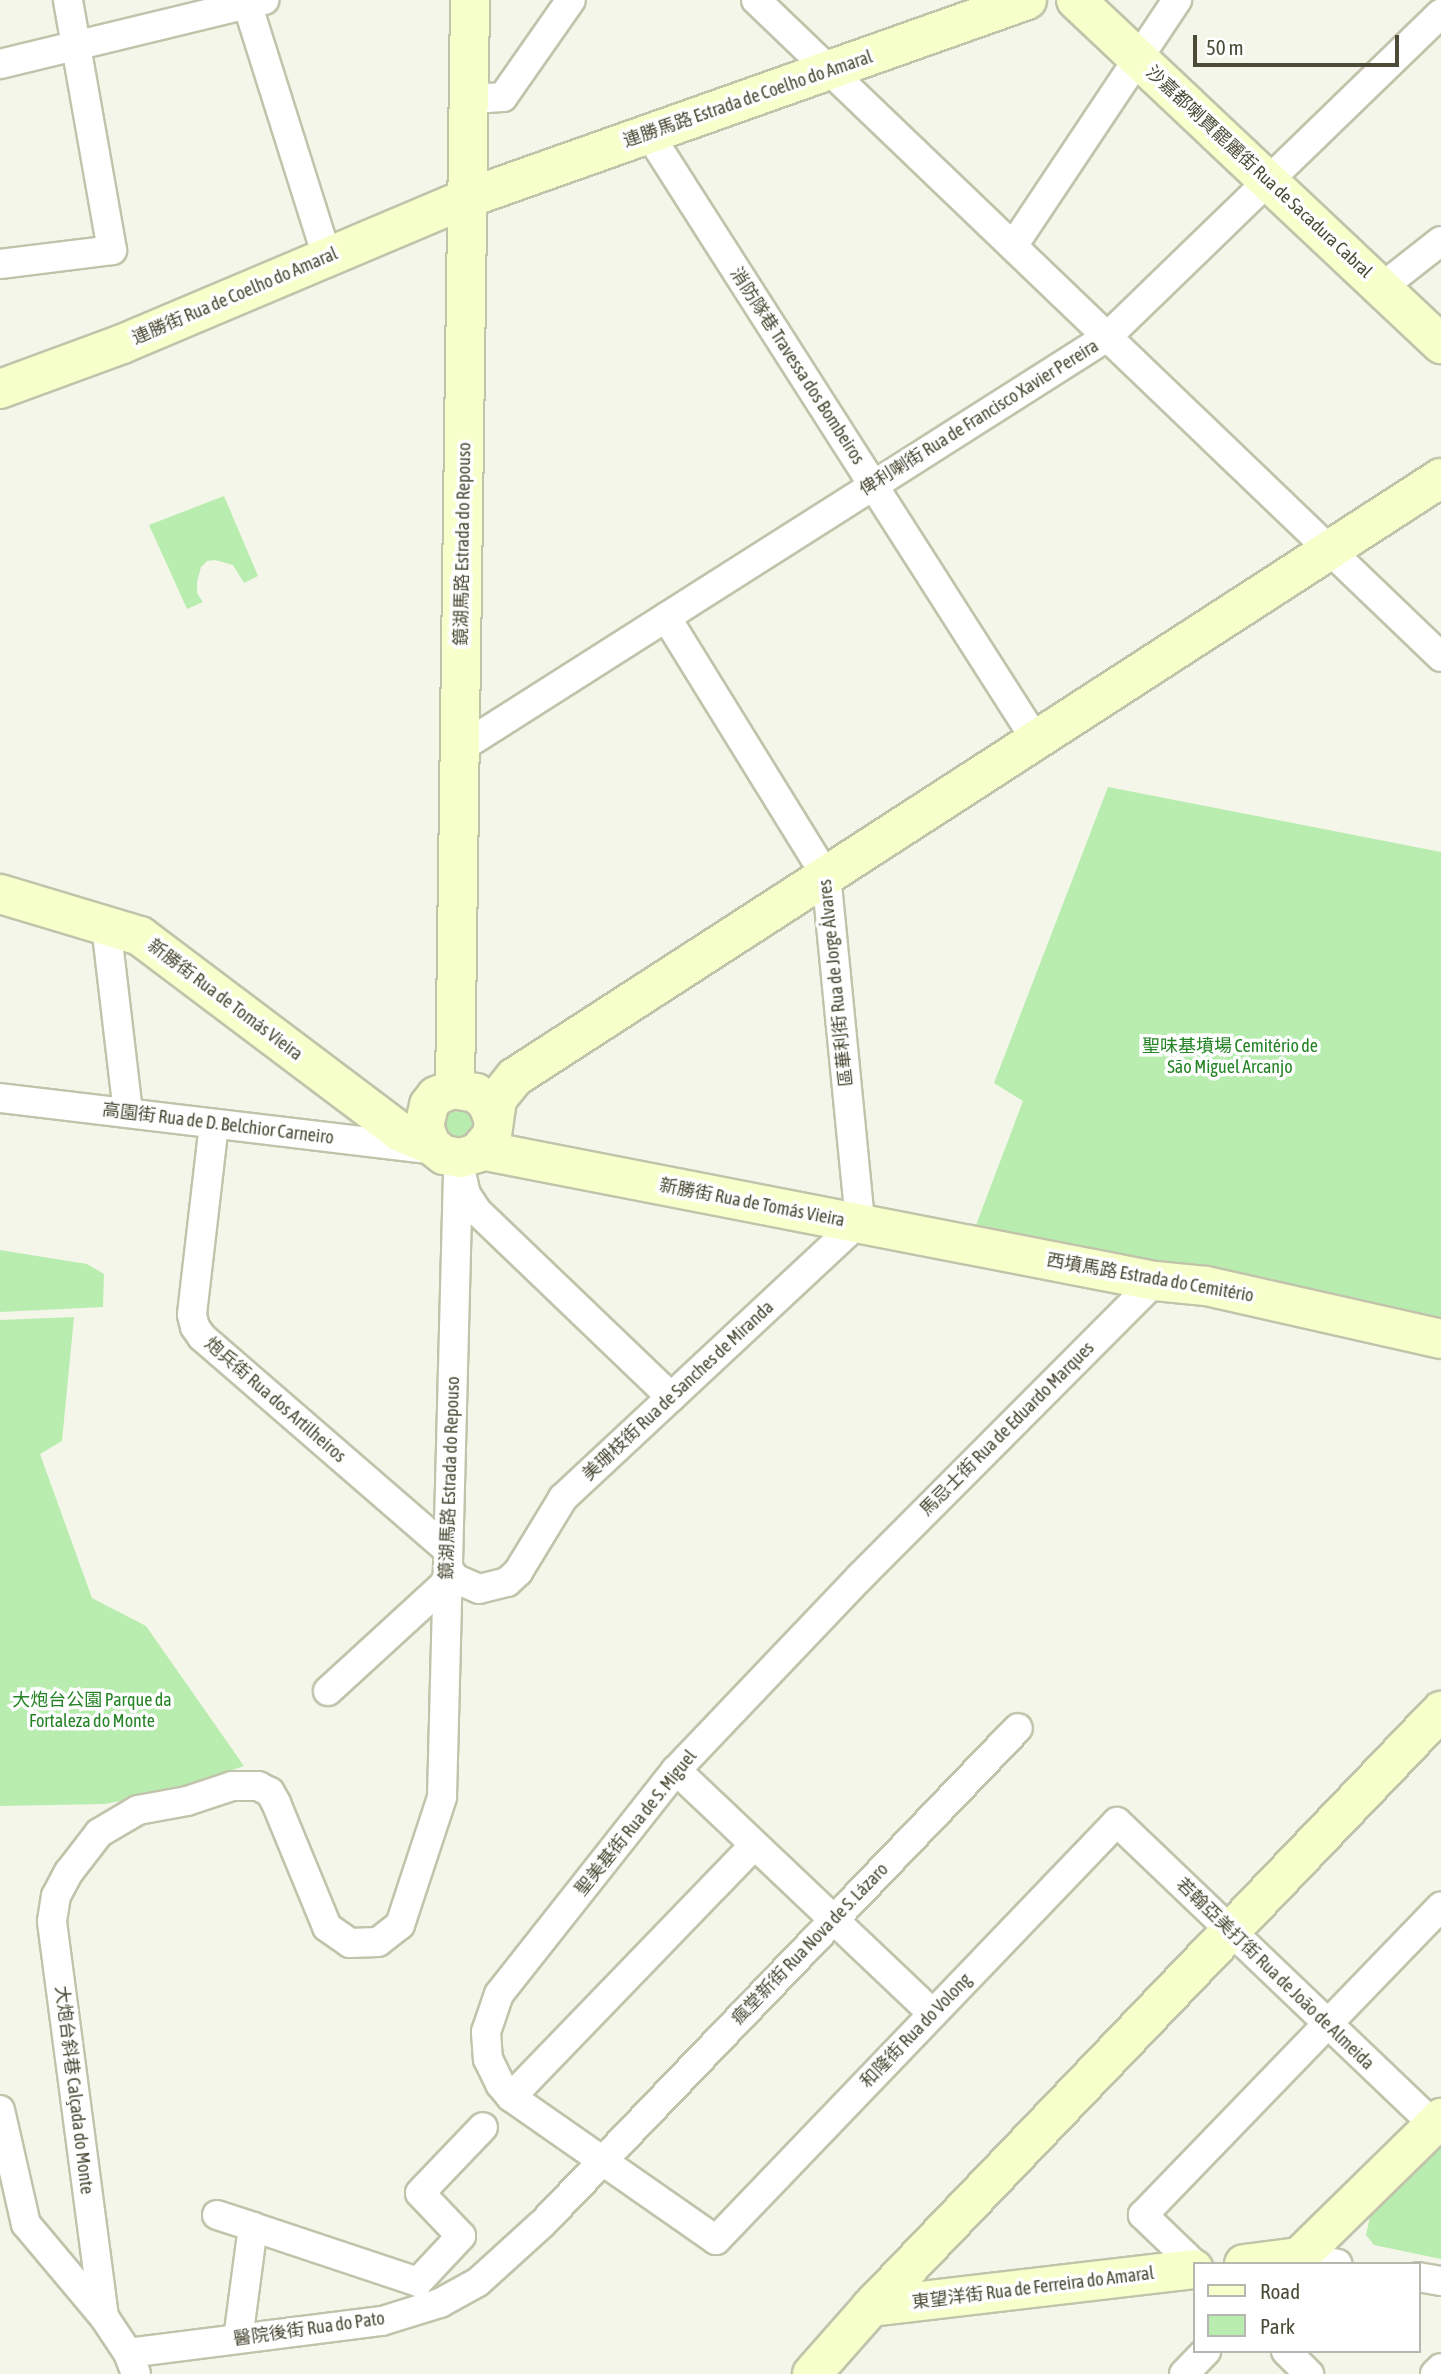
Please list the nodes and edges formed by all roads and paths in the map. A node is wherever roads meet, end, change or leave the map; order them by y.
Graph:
1 (68, 0) edge
2 (470, 0) edge
3 (571, 0) edge
4 (756, 0) edge
5 (1027, 0) edge
6 (1076, 0) edge
7 (1177, 0) edge
8 (252, 1) edge
9 (1441, 13) edge
10 (76, 46) junction
11 (1137, 57) junction
12 (0, 64) edge
13 (829, 70) junction
14 (469, 82) junction
15 (649, 134) junction
16 (1268, 181) junction
17 (468, 198) junction
18 (1441, 241) edge
19 (1013, 246) junction
20 (327, 257) junction
21 (0, 264) edge
22 (1381, 288) junction
23 (1107, 337) junction
24 (1441, 344) edge
25 (0, 389) edge
26 (1441, 478) edge
27 (873, 485) junction
28 (1329, 550) junction
29 (666, 617) junction
30 (1441, 657) edge
31 (1036, 740) junction
32 (460, 749) junction
33 (826, 876) junction
34 (0, 894) edge
35 (106, 925) junction
36 (456, 1025) junction
37 (530, 1068) junction
38 (455, 1089) junction
39 (0, 1098) edge
40 (128, 1113) junction
41 (214, 1124) junction
42 (462, 1146) junction
43 (857, 1224) junction
44 (1155, 1281) junction
45 (1441, 1339) edge
46 (671, 1397) junction
47 (448, 1567) junction
48 (859, 1577) joint
49 (328, 1690) dead end
50 (1441, 1711) edge
51 (1017, 1728) dead end
52 (676, 1770) junction
53 (117, 1819) joint
54 (1117, 1822) joint
55 (754, 1845) junction
56 (1441, 1906) edge
57 (833, 1920) junction
58 (1230, 1931) junction
59 (933, 2014) junction
60 (1328, 2024) junction
61 (511, 2097) junction
62 (0, 2110) edge
63 (1437, 2122) edge
64 (483, 2127) dead end
65 (602, 2161) junction
66 (217, 2215) dead end
67 (253, 2227) junction
68 (927, 2249) junction
69 (1296, 2261) edge
70 (1192, 2265) edge
71 (1192, 2267) edge
72 (1420, 2277) edge
73 (1441, 2281) edge
74 (946, 2298) junction
75 (871, 2307) junction
76 (104, 2317) junction
77 (238, 2339) junction
78 (1204, 2353) edge
79 (1288, 2353) edge
80 (132, 2363) edge
81 (1441, 2368) edge
82 (812, 2374) edge
83 (1184, 2374) edge
84 (1309, 2374) edge
85 (1435, 2374) edge

1 - 10 street
2 - 14 street, 鏡湖馬路 Estrada do Repouso
3 - 14 street
4 - 13 street
5 - 13 street, 連勝馬路 Estrada de Coelho do Amaral
6 - 11 street, 沙嘉都喇賈罷麗街 Rua de Sacadura Cabral
7 - 11 street
8 - 10 street
8 - 20 street
9 - 16 street, 俾利喇街 Rua de Francisco Xavier Pereira
10 - 12 street
10 - 21 street
11 - 16 street, 沙嘉都喇賈罷麗街 Rua de Sacadura Cabral
11 - 19 street
13 - 15 street, 連勝馬路 Estrada de Coelho do Amaral
13 - 19 street
14 - 17 street, 鏡湖馬路 Estrada do Repouso
15 - 17 street, 連勝馬路 Estrada de Coelho do Amaral
15 - 27 street, 消防隊巷 Travessa dos Bombeiros
16 - 22 street, 沙嘉都喇賈罷麗街 Rua de Sacadura Cabral
16 - 23 street, 俾利喇街 Rua de Francisco Xavier Pereira
17 - 20 street, 連勝街 Rua de Coelho do Amaral
17 - 32 street, 鏡湖馬路 Estrada do Repouso
18 - 22 street
19 - 23 street
20 - 25 street, 連勝街 Rua de Coelho do Amaral
22 - 24 street, 沙嘉都喇賈罷麗街 Rua de Sacadura Cabral
23 - 27 street, 俾利喇街 Rua de Francisco Xavier Pereira
23 - 28 street
26 - 28 street
27 - 29 street, 俾利喇街 Rua de Francisco Xavier Pereira
27 - 31 street, 消防隊巷 Travessa dos Bombeiros
28 - 30 street
28 - 31 street
29 - 32 street, 俾利喇街 Rua de Francisco Xavier Pereira
29 - 33 street, 區華利街 Rua de Jorge Álvares
31 - 33 street
32 - 36 street, 鏡湖馬路 Estrada do Repouso
33 - 37 street
33 - 43 street, 區華利街 Rua de Jorge Álvares
34 - 35 street, 新勝街 Rua de Tomás Vieira
35 - 40 street
35 - 42 street, 新勝街 Rua de Tomás Vieira
36 - 37 street
36 - 38 street, 鏡湖馬路 Estrada do Repouso
37 - 42 street
38 - 42 street
38 - 42 street
39 - 40 street, 高園街 Rua de D. Belchior Carneiro
40 - 41 street, 高園街 Rua de D. Belchior Carneiro
41 - 42 street, 高園街 Rua de D. Belchior Carneiro
41 - 47 street, 炮兵街 Rua dos Artilheiros
42 - 43 street, 新勝街 Rua de Tomás Vieira
42 - 46 street
42 - 47 street, 鏡湖馬路 Estrada do Repouso
43 - 44 street, 西墳馬路 Estrada do Cemitério
43 - 46 street, 美珊枝街 Rua de Sanches de Miranda
44 - 45 street, 西墳馬路 Estrada do Cemitério
44 - 48 street, 馬忌士街 Rua de Eduardo Marques
46 - 47 street, 美珊枝街 Rua de Sanches de Miranda
47 - 49 street
47 - 53 street, 鏡湖馬路 Estrada do Repouso
48 - 52 street, 聖美基街 Rua de S. Miguel
50 - 58 street
51 - 57 street, 瘋堂新街 Rua Nova de S. Lázaro
52 - 55 street
52 - 61 street, 聖美基街 Rua de S. Miguel
53 - 76 street, 大炮台斜巷 Calçada do Monte
54 - 58 street, 若翰亞美打街 Rua de João de Almeida
54 - 59 street, 和隆街 Rua do Volong
55 - 57 street
55 - 61 street
56 - 60 street
57 - 59 street
57 - 65 street, 瘋堂新街 Rua Nova de S. Lázaro
58 - 60 street, 若翰亞美打街 Rua de João de Almeida
58 - 68 street
59 - 65 street, 和隆街 Rua do Volong
60 - 63 street, 若翰亞美打街 Rua de João de Almeida
60 - 70 street
61 - 65 street
62 - 76 street
63 - 69 street
64 - 67 street
65 - 77 street, 醫院後街 Rua do Pato
66 - 67 street
67 - 77 street
68 - 74 street
68 - 75 street
71 - 74 street, 東望洋街 Rua de Ferreira do Amaral
72 - 73 street
74 - 75 street, 東望洋街 Rua de Ferreira do Amaral
75 - 82 street
76 - 80 street, 大炮台斜巷 Calçada do Monte
77 - 80 street, 醫院後街 Rua do Pato
78 - 83 street
79 - 84 street
81 - 85 street

